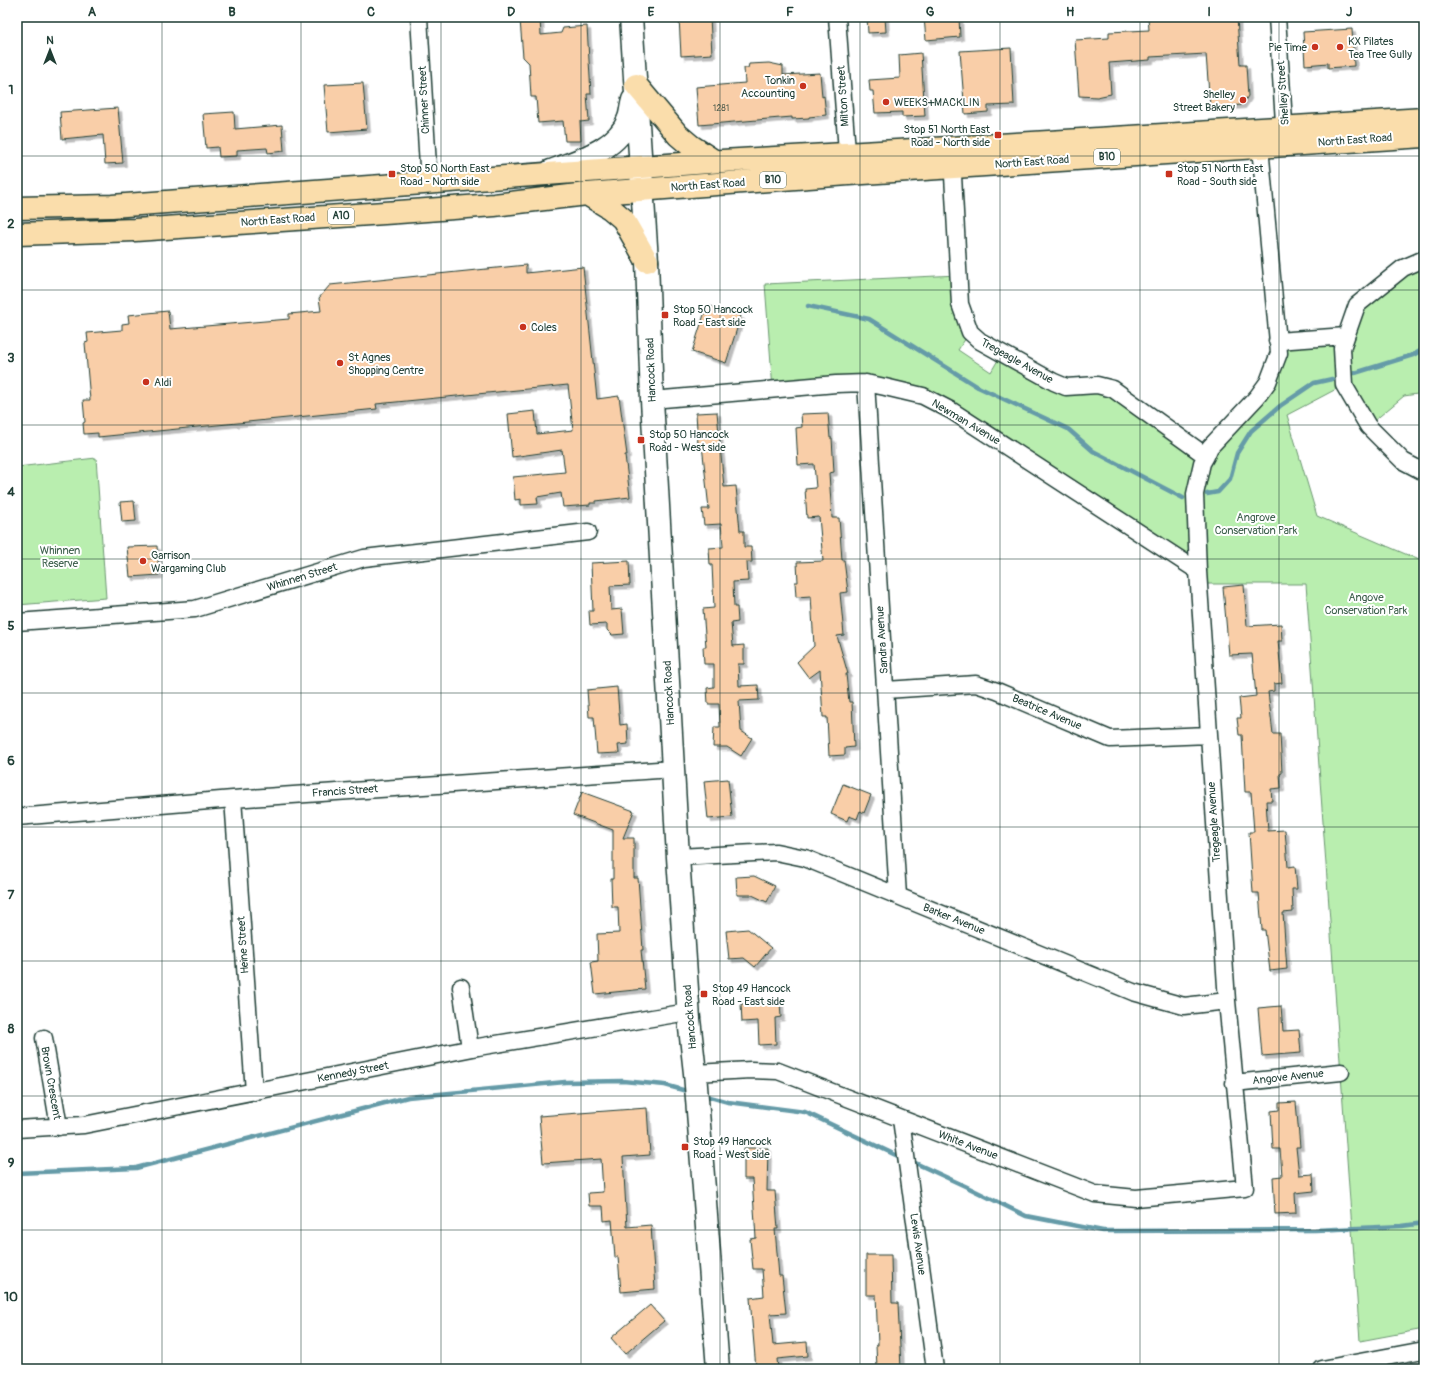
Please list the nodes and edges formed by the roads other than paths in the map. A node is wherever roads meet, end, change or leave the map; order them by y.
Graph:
1 (419, 17) edge
2 (631, 17) edge
3 (837, 17) edge
4 (1277, 17) edge
5 (636, 85) junction
6 (1424, 119) edge
7 (1285, 136) junction
8 (1424, 136) edge
9 (1259, 138) junction
10 (952, 158) junction
11 (714, 161) junction
12 (848, 164) junction
13 (640, 167) junction
14 (541, 174) junction
15 (429, 183) junction
16 (642, 190) junction
17 (587, 194) junction
18 (202, 199) junction
19 (17, 208) edge
20 (274, 220) junction
21 (17, 234) edge
22 (1424, 258) edge
23 (646, 262) junction
24 (1346, 336) junction
25 (1277, 341) junction
26 (866, 383) junction
27 (652, 400) junction
28 (1206, 456) junction
29 (1424, 472) edge
30 (588, 532) dead end
31 (1198, 571) junction
32 (17, 622) edge
33 (886, 690) junction
34 (1209, 734) junction
35 (673, 769) junction
36 (233, 799) junction
37 (17, 817) edge
38 (678, 857) junction
39 (898, 896) junction
40 (461, 987) dead end
41 (1226, 1001) junction
42 (688, 1012) junction
43 (44, 1038) dead end
44 (470, 1048) junction
45 (1341, 1072) dead end
46 (1234, 1083) junction
47 (696, 1087) junction
48 (254, 1092) junction
49 (901, 1119) junction
50 (59, 1127) junction
51 (17, 1130) edge
52 (1245, 1188) joint
53 (1424, 1350) edge
54 (718, 1369) edge
55 (935, 1369) edge
56 (1322, 1369) edge

1 - 15 street, Chinner Street
2 - 5 main road, Hancock Road
3 - 12 street, Milton Street
4 - 7 street, Shelley Street
5 - 11 main road
5 - 13 main road, Hancock Road
5 - 14 main road
6 - 7 main road, North East Road / B10
7 - 8 main road, North East Road / B10
7 - 9 main road, North East Road / B10
9 - 10 main road, North East Road / B10
9 - 25 street, Tregeagle Avenue
10 - 12 main road, North East Road / B10
10 - 28 street, Tregeagle Avenue
11 - 12 main road, North East Road / B10
11 - 13 main road, North East Road / B10
12 - 16 main road, North East Road / B10
13 - 14 main road, North East Road
13 - 16 main road, Hancock Road
14 - 15 main road, North East Road
15 - 18 main road, North East Road
16 - 17 main road, North East Road / A10
16 - 23 main road, Hancock Road
17 - 20 main road, North East Road / A10
17 - 23 main road
18 - 19 main road, North East Road
18 - 20 main road
20 - 21 main road, North East Road / A10
22 - 24 street
23 - 27 main road, Hancock Road
24 - 25 street
24 - 29 street
25 - 28 street, Tregeagle Avenue
26 - 27 street, Newman Avenue
26 - 31 street, Newman Avenue
26 - 33 street, Sandra Avenue
27 - 35 main road, Hancock Road
28 - 31 street, Tregeagle Avenue
30 - 32 street, Whinnen Street
31 - 34 street, Tregeagle Avenue
33 - 34 street, Beatrice Avenue
33 - 39 street, Sandra Avenue
34 - 41 street, Tregeagle Avenue
35 - 36 street, Francis Street
35 - 38 main road, Hancock Road
36 - 37 street, Francis Street
36 - 48 street, Heine Street
38 - 39 street, Barker Avenue
38 - 42 main road, Hancock Road
39 - 41 street, Barker Avenue
40 - 44 street
41 - 46 street, Tregeagle Avenue
42 - 44 street, Kennedy Street
42 - 47 main road, Hancock Road
43 - 50 street, Brown Crescent
44 - 48 street, Kennedy Street
45 - 46 street, Angove Avenue
46 - 52 street, Tregeagle Avenue
47 - 49 street, White Avenue
47 - 54 main road, Hancock Road
48 - 50 street, Kennedy Street
49 - 52 street, White Avenue
49 - 55 street, Lewis Avenue
50 - 51 street, Kennedy Street
53 - 56 street

